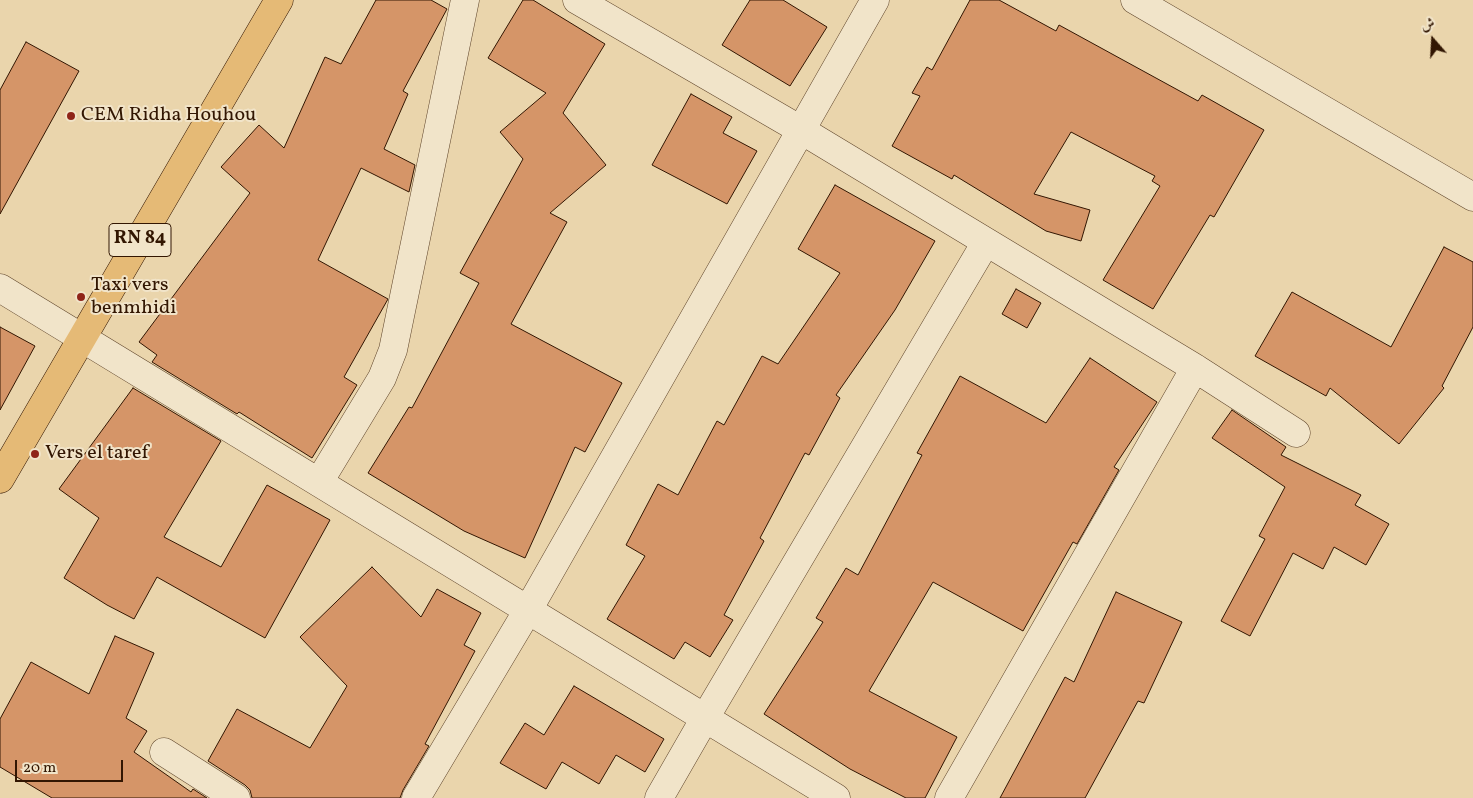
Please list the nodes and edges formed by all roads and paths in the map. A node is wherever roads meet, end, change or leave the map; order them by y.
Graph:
1 (279, 0) edge
2 (464, 0) edge
3 (577, 0) edge
4 (875, 0) edge
5 (1135, 0) edge
6 (801, 130) junction
7 (1473, 197) edge
8 (986, 242) junction
9 (0, 288) edge
10 (83, 338) junction
11 (1195, 368) junction
12 (1296, 432) dead end
13 (0, 479) edge
14 (319, 482) junction
15 (528, 610) junction
16 (705, 718) junction
17 (164, 752) dead end
18 (236, 798) edge
19 (416, 798) edge
20 (659, 798) edge
21 (836, 798) edge
22 (949, 798) edge

1 - 10 main road, RN 84
2 - 14 street
3 - 6 street
4 - 6 street
5 - 7 street
6 - 8 street
6 - 15 street
8 - 11 street
8 - 16 street
9 - 10 street
10 - 13 main road, RN 84
10 - 14 street
11 - 12 street
11 - 22 street
14 - 15 street
15 - 16 street
15 - 19 street
16 - 20 street
16 - 21 street
17 - 18 street

